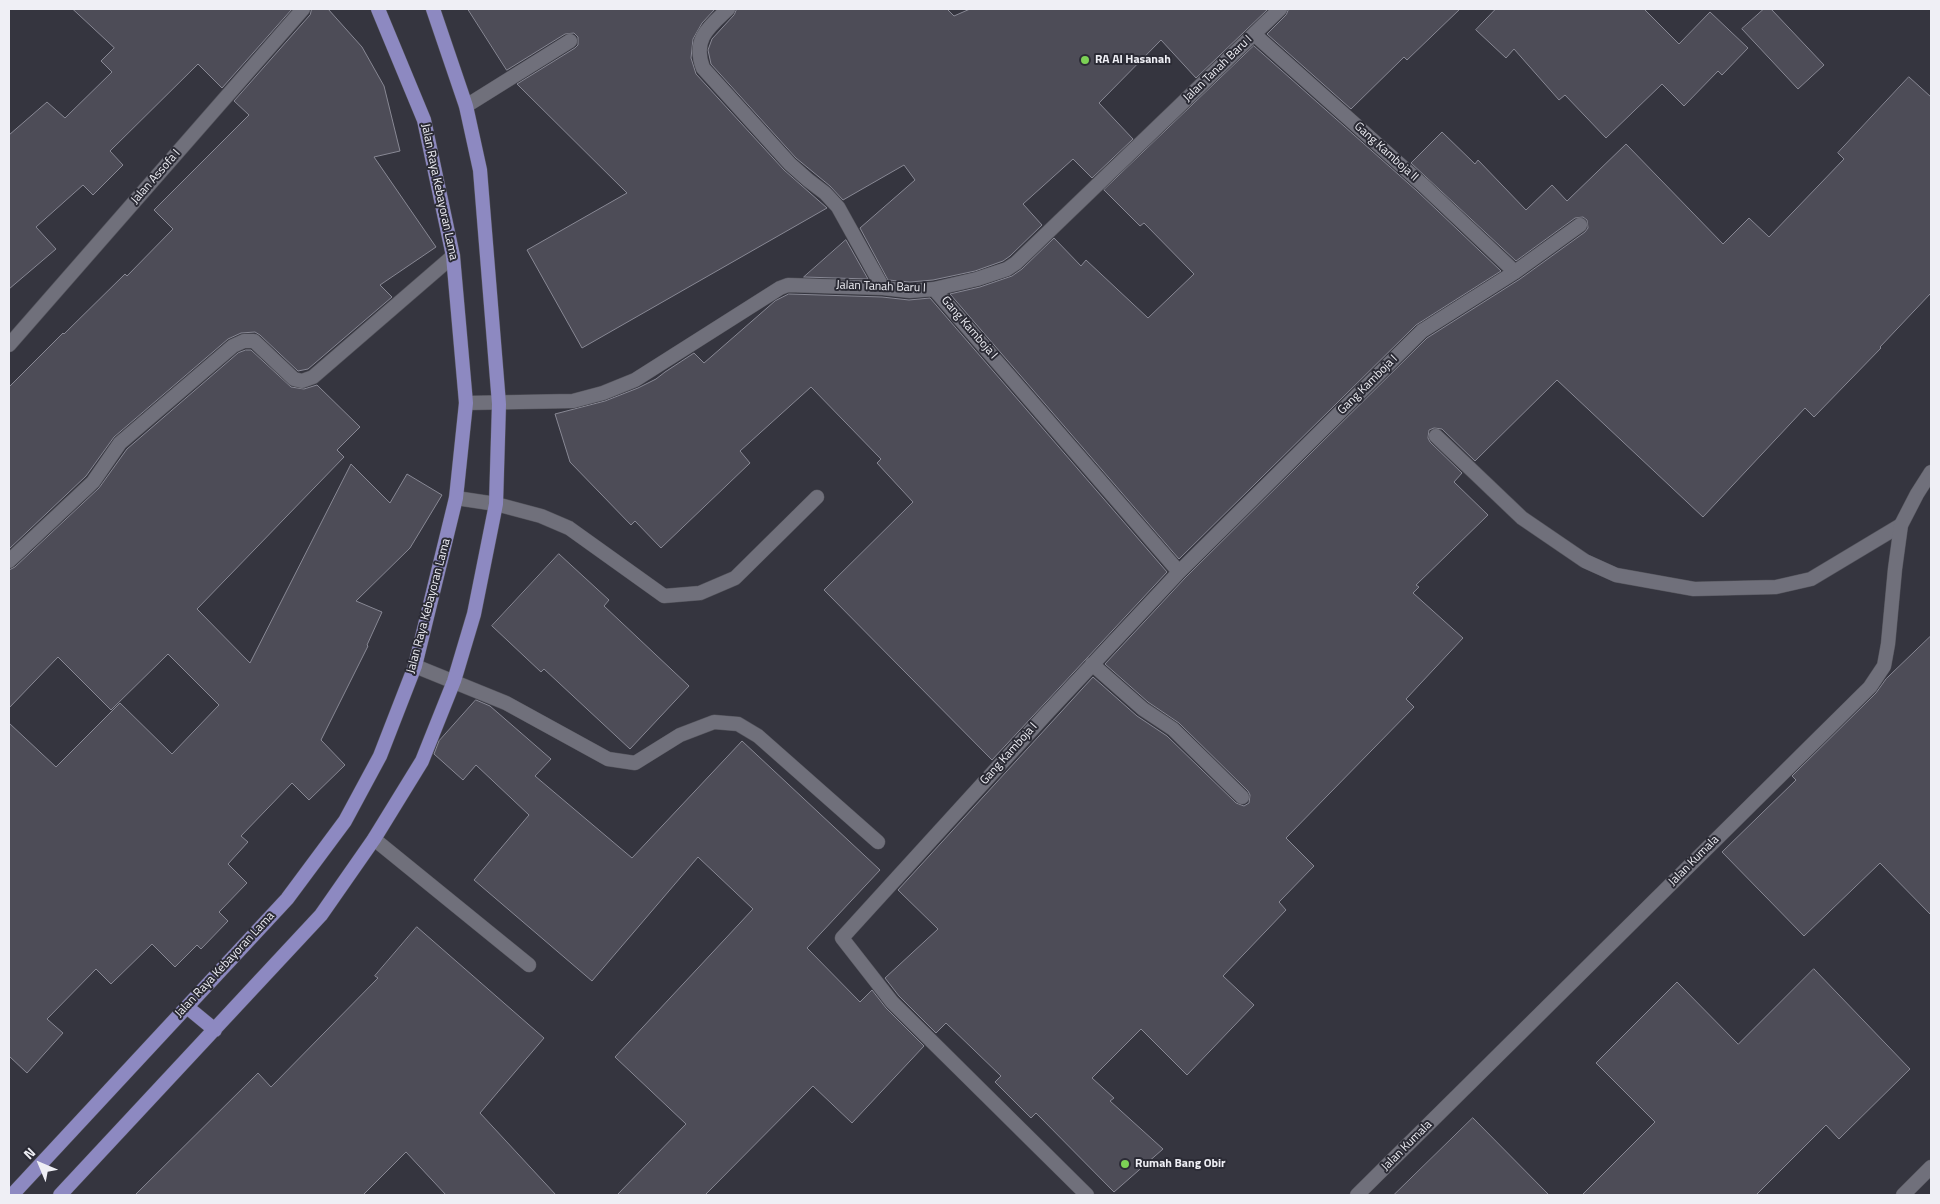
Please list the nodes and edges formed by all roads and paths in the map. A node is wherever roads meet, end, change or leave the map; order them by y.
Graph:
1 (303, 9) edge
2 (378, 9) edge
3 (433, 9) edge
4 (728, 9) edge
5 (1280, 9) edge
6 (1254, 34) junction
7 (570, 41) dead end
8 (466, 106) junction
9 (1580, 225) dead end
10 (453, 256) junction
11 (1515, 272) junction
12 (883, 288) junction
13 (934, 289) junction
14 (9, 345) edge
15 (466, 403) junction
16 (499, 404) junction
17 (1436, 436) dead end
18 (1931, 472) edge
19 (817, 497) dead end
20 (456, 498) junction
21 (496, 504) junction
22 (1901, 525) junction
23 (9, 561) edge
24 (1179, 572) junction
25 (1092, 664) junction
26 (415, 666) junction
27 (454, 681) junction
28 (1242, 797) dead end
29 (374, 839) junction
30 (878, 842) dead end
31 (529, 965) dead end
32 (187, 1007) junction
33 (215, 1030) junction
34 (1931, 1167) edge
35 (12, 1195) edge
36 (60, 1195) edge
37 (1086, 1195) edge
38 (1357, 1195) edge
39 (1903, 1195) edge

1 - 14 street, Jalan Assofa I
2 - 10 main road, Jalan Raya Kebayoran Lama
3 - 8 main road
4 - 12 street
5 - 6 street, Jalan Tanah Baru I
6 - 11 street, Gang Kamboja II
6 - 13 street, Jalan Tanah Baru I
7 - 8 street
8 - 16 main road
9 - 11 street, Gang Kamboja I
10 - 15 main road, Jalan Raya Kebayoran Lama
10 - 23 street
11 - 24 street, Gang Kamboja I
12 - 13 street, Jalan Tanah Baru I
12 - 16 street, Jalan Tanah Baru I
13 - 24 street, Gang Kamboja I
15 - 16 street, Jalan Tanah Baru I
15 - 20 main road, Jalan Raya Kebayoran Lama
16 - 21 main road
17 - 22 street
18 - 22 street, Jalan Kumala
19 - 21 street
20 - 21 street
20 - 26 main road, Jalan Raya Kebayoran Lama
21 - 27 main road
22 - 38 street, Jalan Kumala
24 - 25 street, Gang Kamboja I
25 - 28 street
25 - 37 street, Gang Kamboja I
26 - 27 street
26 - 32 main road, Jalan Raya Kebayoran Lama
27 - 29 main road
27 - 30 street
29 - 31 street
29 - 33 main road
32 - 33 main road
32 - 35 main road, Jalan Raya Kebayoran Lama
33 - 36 main road
34 - 39 street

